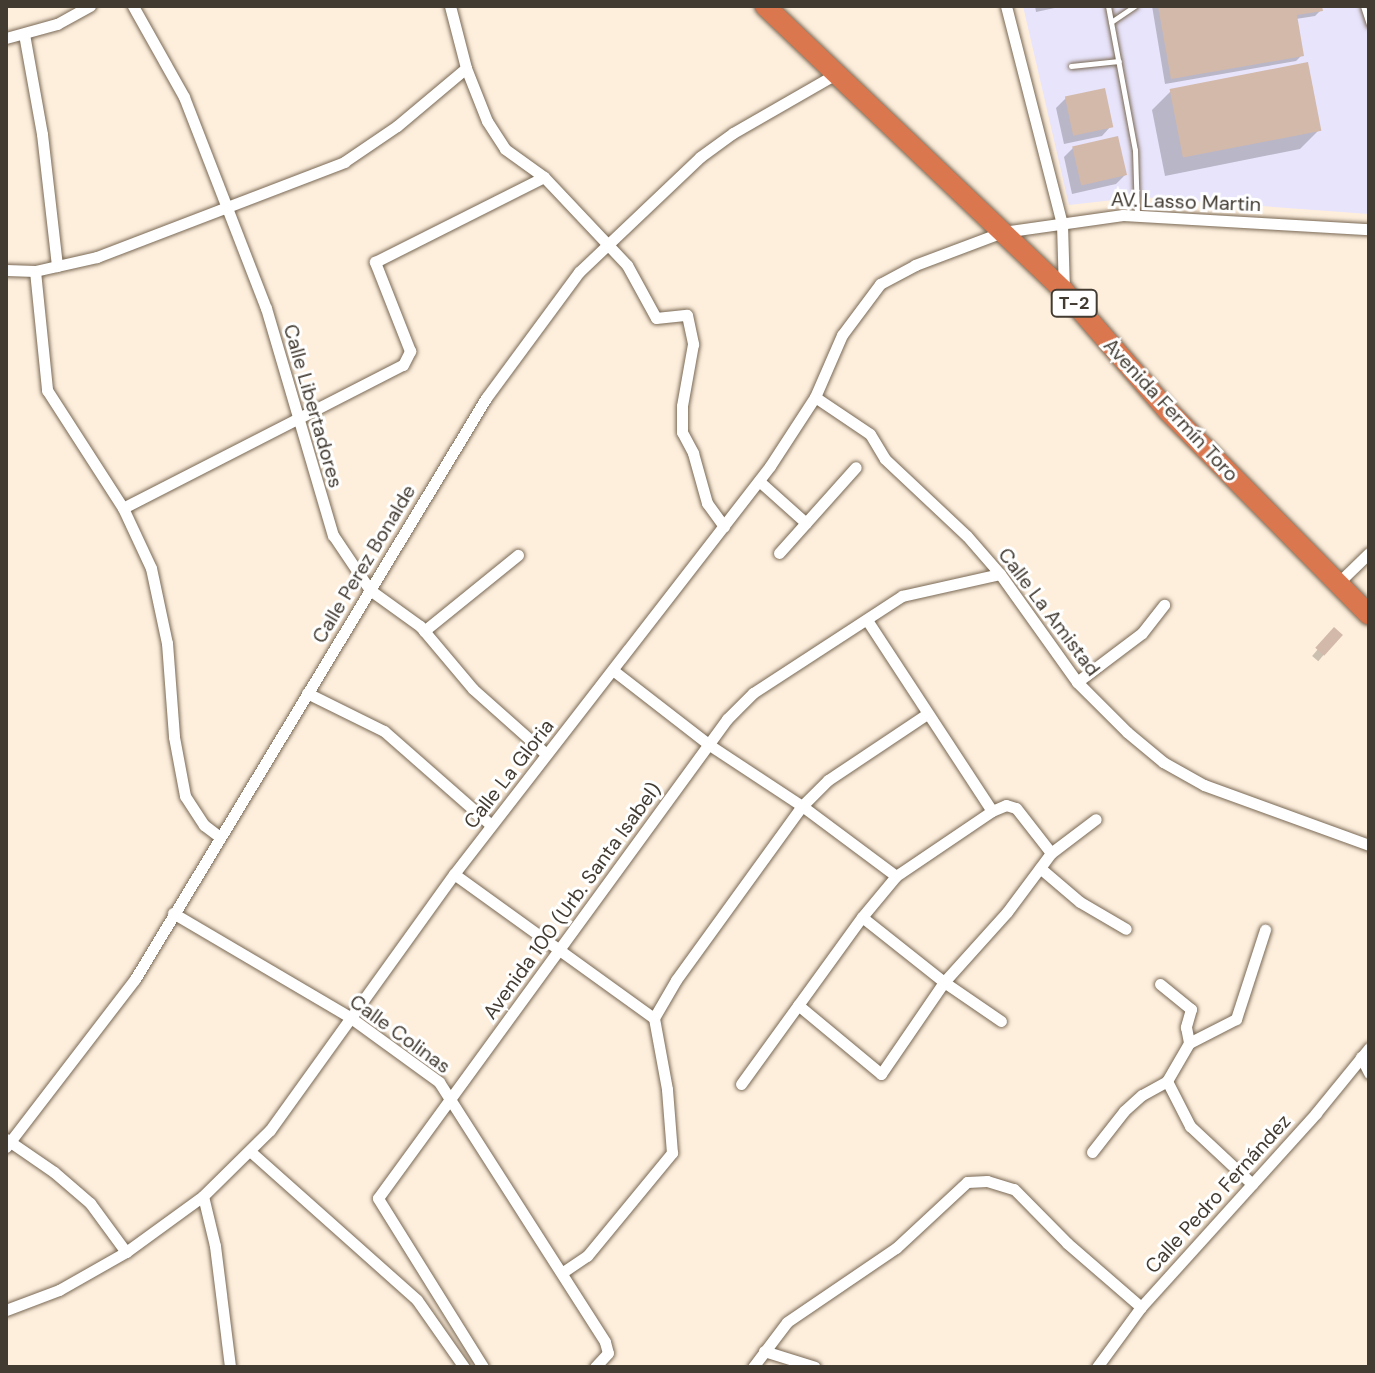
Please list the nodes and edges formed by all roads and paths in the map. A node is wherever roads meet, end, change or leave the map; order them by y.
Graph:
1 (90, 6) edge
2 (133, 6) edge
3 (450, 6) edge
4 (765, 6) edge
5 (1006, 6) edge
6 (1108, 6) edge
7 (1135, 6) edge
8 (1363, 6) edge
9 (1111, 22) junction
10 (1369, 25) edge
11 (24, 34) junction
12 (6, 38) edge
13 (1119, 61) junction
14 (1071, 66) dead end
15 (466, 68) junction
16 (834, 75) junction
17 (544, 177) junction
18 (228, 209) junction
19 (1137, 215) junction
20 (1062, 224) junction
21 (1369, 229) edge
22 (1003, 232) junction
23 (606, 245) junction
24 (57, 266) junction
25 (6, 270) edge
26 (35, 271) junction
27 (1064, 291) junction
28 (815, 397) junction
29 (297, 419) junction
30 (856, 467) dead end
31 (759, 481) junction
32 (123, 508) junction
33 (806, 523) junction
34 (724, 526) junction
35 (779, 553) dead end
36 (1369, 553) edge
37 (518, 555) dead end
38 (1000, 574) junction
39 (1338, 583) junction
40 (370, 590) junction
41 (1164, 605) dead end
42 (1369, 615) edge
43 (867, 620) junction
44 (424, 631) junction
45 (614, 671) junction
46 (1077, 682) junction
47 (307, 693) junction
48 (927, 714) junction
49 (708, 744) junction
50 (546, 754) junction
51 (802, 806) junction
52 (992, 811) junction
53 (1096, 819) dead end
54 (491, 825) junction
55 (220, 837) junction
56 (1369, 845) edge
57 (1051, 853) junction
58 (1040, 868) junction
59 (454, 874) junction
60 (896, 876) junction
61 (173, 913) junction
62 (862, 917) junction
63 (1126, 929) dead end
64 (1265, 930) dead end
65 (559, 949) junction
66 (944, 982) junction
67 (1160, 984) dead end
68 (798, 1005) junction
69 (351, 1018) junction
70 (654, 1018) junction
71 (1001, 1021) dead end
72 (1189, 1043) junction
73 (1365, 1053) edge
74 (1369, 1073) edge
75 (1167, 1081) junction
76 (741, 1084) dead end
77 (451, 1097) junction
78 (8, 1143) edge
79 (251, 1152) junction
80 (1092, 1152) dead end
81 (1252, 1184) junction
82 (203, 1196) junction
83 (126, 1252) junction
84 (563, 1272) junction
85 (1141, 1307) junction
86 (6, 1310) edge
87 (764, 1351) junction
88 (230, 1367) edge
89 (464, 1367) edge
90 (483, 1367) edge
91 (595, 1367) edge
92 (753, 1367) edge
93 (815, 1367) edge
94 (1097, 1367) edge

1 - 11 street
2 - 18 street, Calle Libertadores
3 - 15 street
4 - 16 highway, Avenida Fermín Toro / T-2
5 - 20 street
6 - 9 lane
7 - 9 lane
8 - 10 lane
9 - 13 lane
11 - 12 street
11 - 24 street
13 - 14 lane
13 - 19 lane
15 - 17 street
15 - 18 street
16 - 22 highway, Avenida Fermín Toro / T-2
16 - 23 street, Calle Perez Bonalde
17 - 23 street
17 - 29 street
18 - 24 street
18 - 29 street, Calle Libertadores
19 - 20 street, AV. Lasso Martin
19 - 21 street, AV. Lasso Martin
20 - 22 street, AV. Lasso Martin
20 - 27 street
22 - 27 highway, Avenida Fermín Toro / T-2
22 - 28 street, Calle La Gloria
23 - 34 street
23 - 40 street, Calle Perez Bonalde
24 - 26 street
25 - 26 street
26 - 32 street
27 - 39 highway, Avenida Fermín Toro / T-2
28 - 31 street, Calle La Gloria
28 - 38 street, Calle La Amistad
29 - 32 street
29 - 40 street, Calle Libertadores
30 - 33 street
31 - 33 street
31 - 34 street, Calle La Gloria
32 - 55 street
33 - 35 street
34 - 45 street, Calle La Gloria
36 - 39 street
37 - 44 street
38 - 43 street, Avenida 100 (Urb. Santa Isabel)
38 - 46 street, Calle La Amistad
39 - 42 highway, Avenida Fermín Toro / T-2
40 - 44 street, Calle Libertadores
40 - 47 street, Calle Perez Bonalde
41 - 46 street
43 - 48 street
43 - 49 street, Avenida 100 (Urb. Santa Isabel)
44 - 50 street, Calle Libertadores
45 - 49 street
45 - 50 street, Calle La Gloria
46 - 56 street, Calle La Amistad
47 - 54 street
47 - 55 street, Calle Perez Bonalde
48 - 51 street
48 - 52 street
49 - 51 street
49 - 65 street, Avenida 100 (Urb. Santa Isabel)
50 - 54 street, Calle La Gloria
51 - 60 street
51 - 70 street
52 - 57 street
52 - 60 street
53 - 57 street
54 - 59 street, Calle La Gloria
55 - 61 street, Calle Perez Bonalde
57 - 58 street
58 - 63 street
58 - 66 street
59 - 65 street
59 - 69 street, Calle La Gloria
60 - 62 street
61 - 69 street, Calle Colinas
61 - 78 street, Calle Perez Bonalde
62 - 66 street
62 - 68 street
64 - 72 street
65 - 70 street
65 - 77 street, Avenida 100 (Urb. Santa Isabel)
66 - 68 street
66 - 71 street
67 - 72 street
68 - 76 street
69 - 77 street, Calle Colinas
69 - 79 street, Calle La Gloria
70 - 84 street
72 - 75 street
73 - 74 street
73 - 81 street, Calle Pedro Fernández
75 - 80 street
75 - 81 street
77 - 84 street, Calle Colinas
77 - 90 street, Avenida 100 (Urb. Santa Isabel)
78 - 83 street
79 - 82 street, Calle La Gloria
79 - 89 street
81 - 85 street, Calle Pedro Fernández
82 - 83 street, Calle La Gloria
82 - 88 street
83 - 86 street, Calle La Gloria
84 - 91 street, Calle Colinas
85 - 87 street
85 - 94 street, Calle Pedro Fernández
87 - 92 street
87 - 93 street

